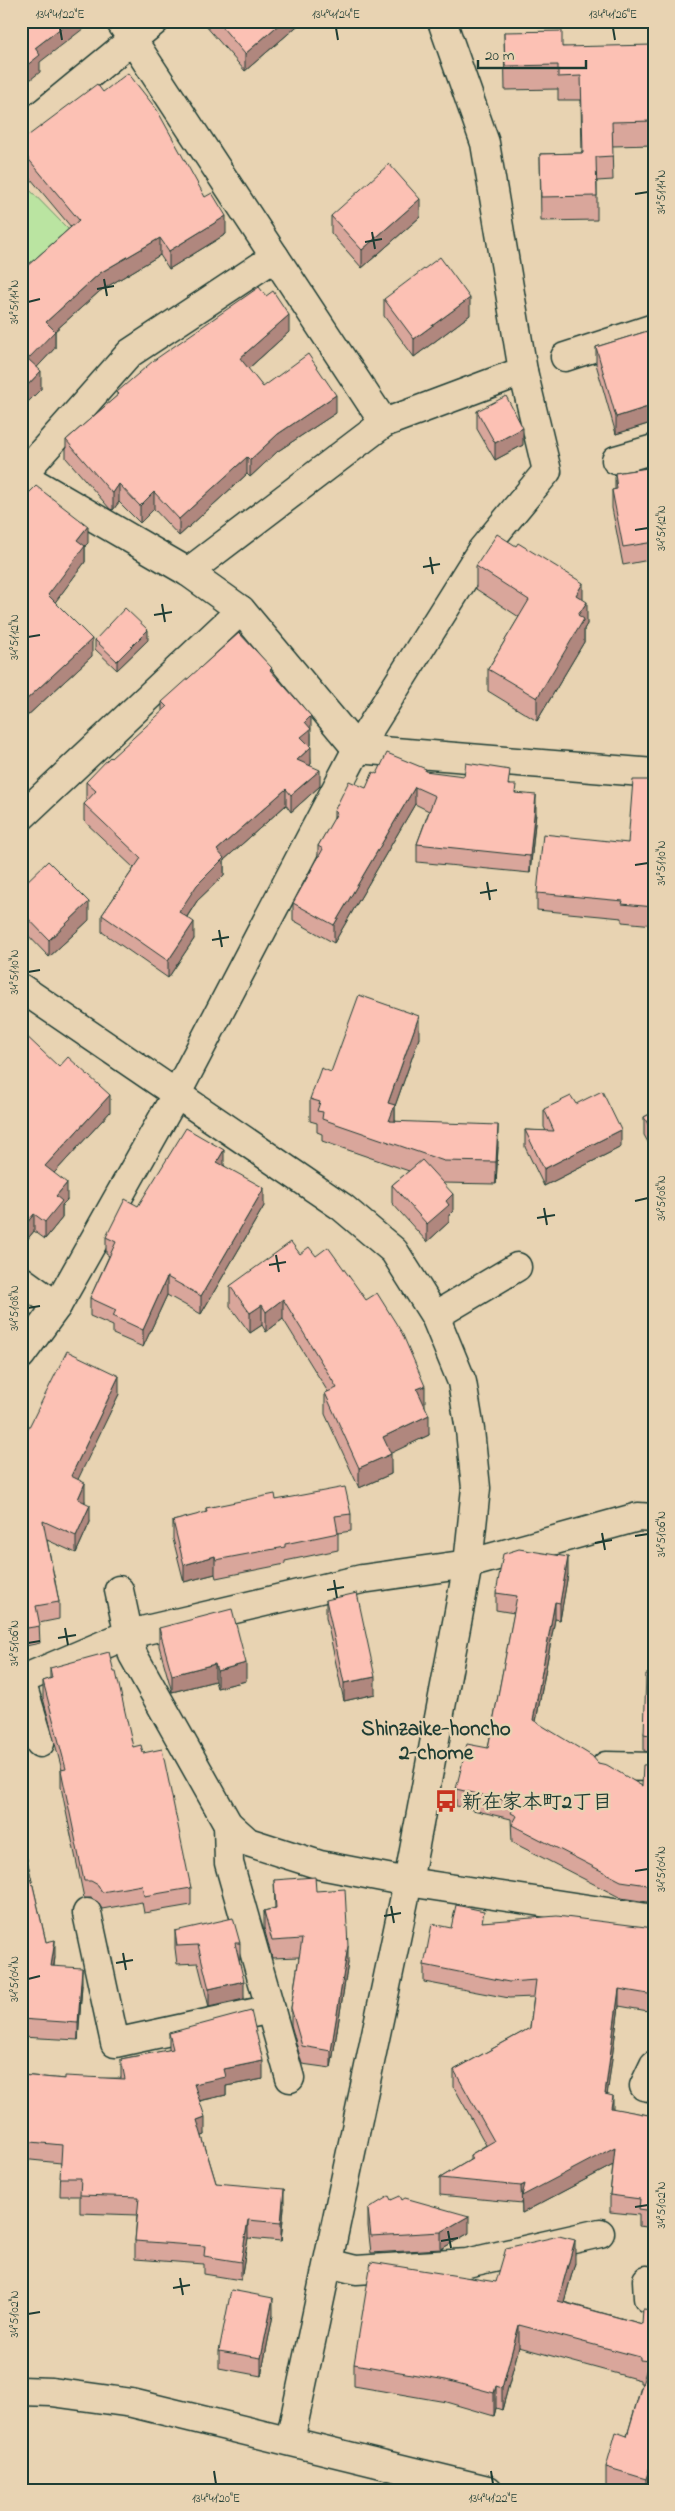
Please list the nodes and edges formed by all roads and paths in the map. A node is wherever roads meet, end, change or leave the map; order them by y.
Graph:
1 (155, 21) edge
2 (442, 21) edge
3 (126, 31) edge
4 (21, 131) edge
5 (275, 257) junction
6 (654, 328) edge
7 (565, 357) dead end
8 (523, 370) junction
9 (384, 423) junction
10 (654, 449) edge
11 (616, 460) dead end
12 (22, 475) edge
13 (188, 572) junction
14 (242, 610) junction
15 (357, 749) junction
16 (654, 774) edge
17 (21, 817) edge
18 (21, 988) edge
19 (177, 1093) junction
20 (516, 1267) dead end
21 (21, 1280) edge
22 (57, 1306) junction
23 (435, 1316) junction
24 (27, 1347) edge
25 (654, 1518) edge
26 (468, 1564) junction
27 (119, 1590) dead end
28 (129, 1634) junction
29 (21, 1681) edge
30 (40, 1743) dead end
31 (606, 1766) edge
32 (654, 1767) edge
33 (228, 1824) junction
34 (408, 1882) junction
35 (88, 1913) dead end
36 (654, 1918) edge
37 (271, 2010) junction
38 (654, 2065) edge
39 (290, 2078) dead end
40 (654, 2088) edge
41 (600, 2233) dead end
42 (328, 2263) junction
43 (21, 2391) edge
44 (290, 2441) junction
45 (488, 2490) edge

1 - 3 street
2 - 8 street
3 - 4 street
3 - 5 street
5 - 9 street
5 - 12 street
6 - 7 street
8 - 9 street
8 - 15 street
9 - 13 street
10 - 11 street
12 - 13 street
13 - 14 street
14 - 15 street
14 - 17 street
15 - 16 street
15 - 19 street
18 - 19 street
19 - 22 street
19 - 23 street
20 - 23 street
21 - 22 street
22 - 24 street
23 - 26 street
25 - 26 street
26 - 28 street
26 - 34 street
27 - 28 street
28 - 29 street
28 - 33 street
29 - 30 street
31 - 32 street
33 - 34 street
33 - 37 street
34 - 36 street
34 - 42 street
35 - 37 street
37 - 39 street
38 - 40 street
41 - 42 street
42 - 44 street
43 - 44 street
44 - 45 street

